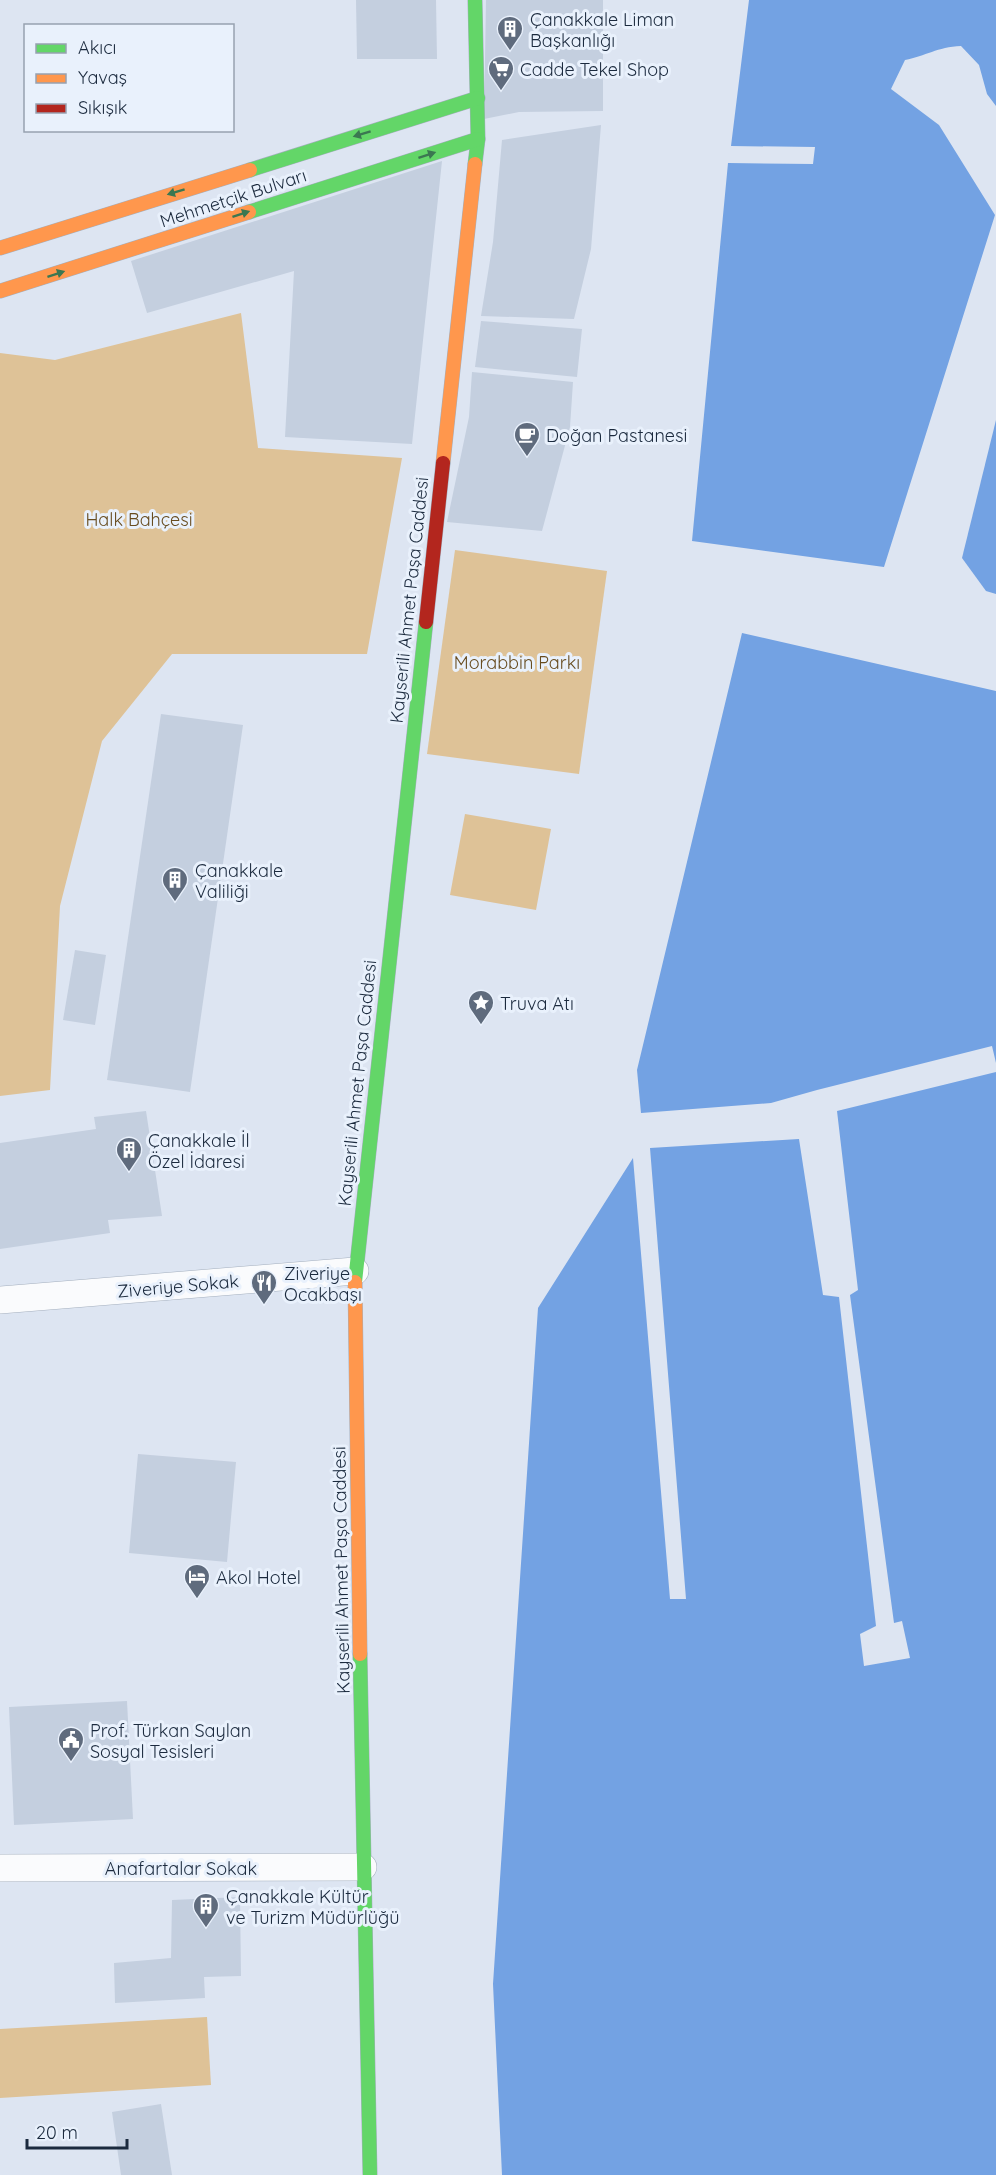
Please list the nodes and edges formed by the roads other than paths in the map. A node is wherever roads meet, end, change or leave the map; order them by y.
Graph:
1 (475, 0) edge
2 (478, 98) junction
3 (477, 139) junction
4 (0, 248) edge
5 (0, 291) edge
6 (355, 1271) junction
7 (0, 1300) edge
8 (363, 1868) junction
9 (0, 1869) edge
10 (370, 2175) edge

1 - 2 main road, Kayserili Ahmet Paşa Caddesi
2 - 3 main road, Kayserili Ahmet Paşa Caddesi
2 -> 4 main road, Mehmetçik Bulvarı
5 -> 3 main road, Mehmetçik Bulvarı
3 - 6 main road, Kayserili Ahmet Paşa Caddesi
6 - 7 street, Ziveriye Sokak
6 - 8 main road, Kayserili Ahmet Paşa Caddesi
8 - 9 street, Anafartalar Sokak
8 - 10 main road, Kayserili Ahmet Paşa Caddesi

